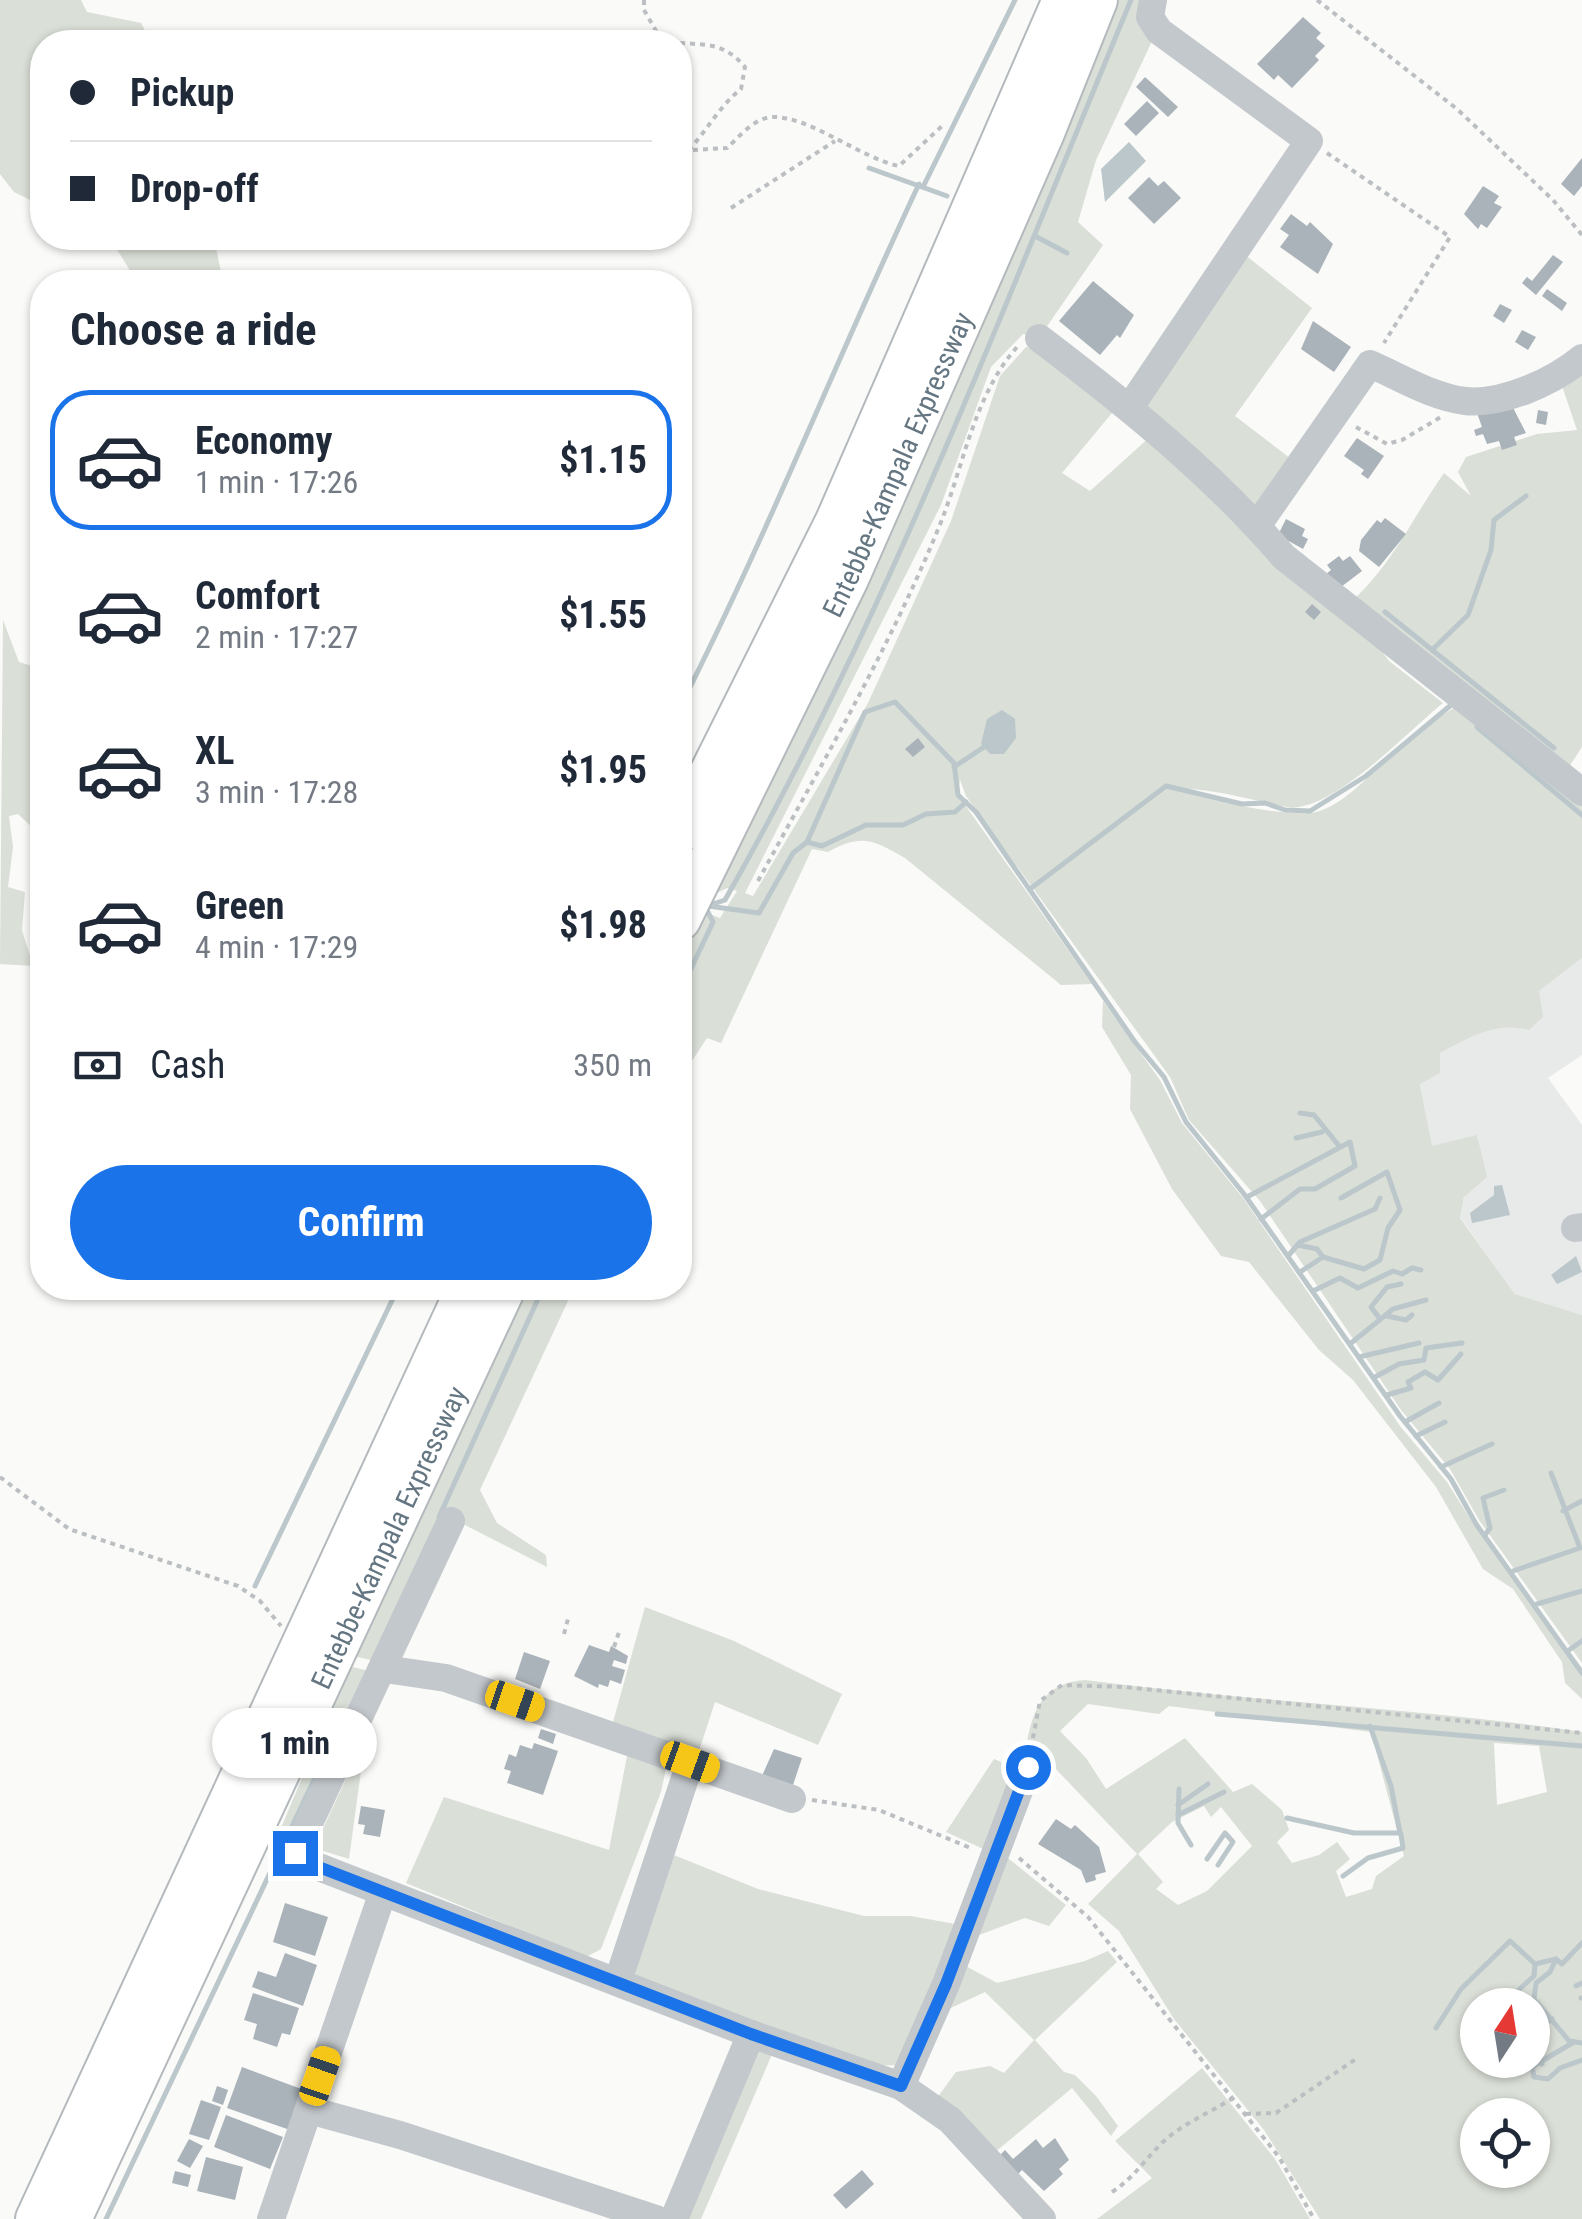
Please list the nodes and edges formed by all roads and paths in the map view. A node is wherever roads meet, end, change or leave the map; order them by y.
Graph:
1 (644, 0) edge
2 (1063, 0) edge
3 (1098, 0) edge
4 (1153, 0) edge
5 (1317, 0) edge
6 (656, 30) edge
7 (692, 43) edge
8 (942, 126) dead end
9 (1309, 140) junction
10 (835, 141) junction
11 (693, 150) joint
12 (732, 208) dead end
13 (1582, 235) edge
14 (1040, 338) joint
15 (1582, 358) edge
16 (1370, 364) junction
17 (1468, 401) junction
18 (1130, 407) junction
19 (1334, 416) junction
20 (1257, 526) junction
21 (1582, 792) edge
22 (692, 809) edge
23 (758, 881) dead end
24 (692, 896) edge
25 (461, 1300) edge
26 (499, 1300) edge
27 (0, 1476) edge
28 (451, 1520) dead end
29 (569, 1616) dead end
30 (284, 1628) dead end
31 (619, 1632) dead end
32 (564, 1634) dead end
33 (614, 1647) dead end
34 (384, 1669) junction
35 (1582, 1732) edge
36 (690, 1762) junction
37 (1028, 1767) joint
38 (792, 1799) joint
39 (997, 1851) junction
40 (383, 1892) junction
41 (618, 1982) junction
42 (751, 2034) junction
43 (1356, 2060) dead end
44 (901, 2086) junction
45 (1233, 2098) junction
46 (309, 2110) junction
47 (1246, 2114) junction
48 (1112, 2192) dead end
49 (36, 2219) edge
50 (70, 2219) edge
51 (271, 2219) edge
52 (656, 2219) edge
53 (674, 2219) edge
54 (1042, 2219) edge
55 (1314, 2219) edge

1 - 6 path
2 - 22 highway, Entebbe-Kampala Expressway
3 - 24 highway, Entebbe-Kampala Expressway
4 - 9 street
5 - 13 path
7 - 11 path
8 - 10 path
9 - 16 path
9 - 18 street
10 - 11 path
10 - 12 path
14 - 18 street
14 - 23 path
15 - 17 street
16 - 17 street
16 - 19 street
17 - 19 path
18 - 20 street
19 - 20 street
20 - 21 street
25 - 49 highway, Entebbe-Kampala Expressway
26 - 50 highway, Entebbe-Kampala Expressway
27 - 30 path
28 - 34 street
29 - 32 path
31 - 33 path
34 - 36 street
34 - 40 street
35 - 37 path
36 - 38 street
36 - 41 street
37 - 39 street
38 - 39 path
39 - 44 street
39 - 45 path
40 - 41 street
40 - 46 street
41 - 42 street
42 - 44 street
42 - 53 street
43 - 47 path
44 - 54 street
45 - 47 path
45 - 48 path
46 - 51 street
46 - 52 street
47 - 55 path

